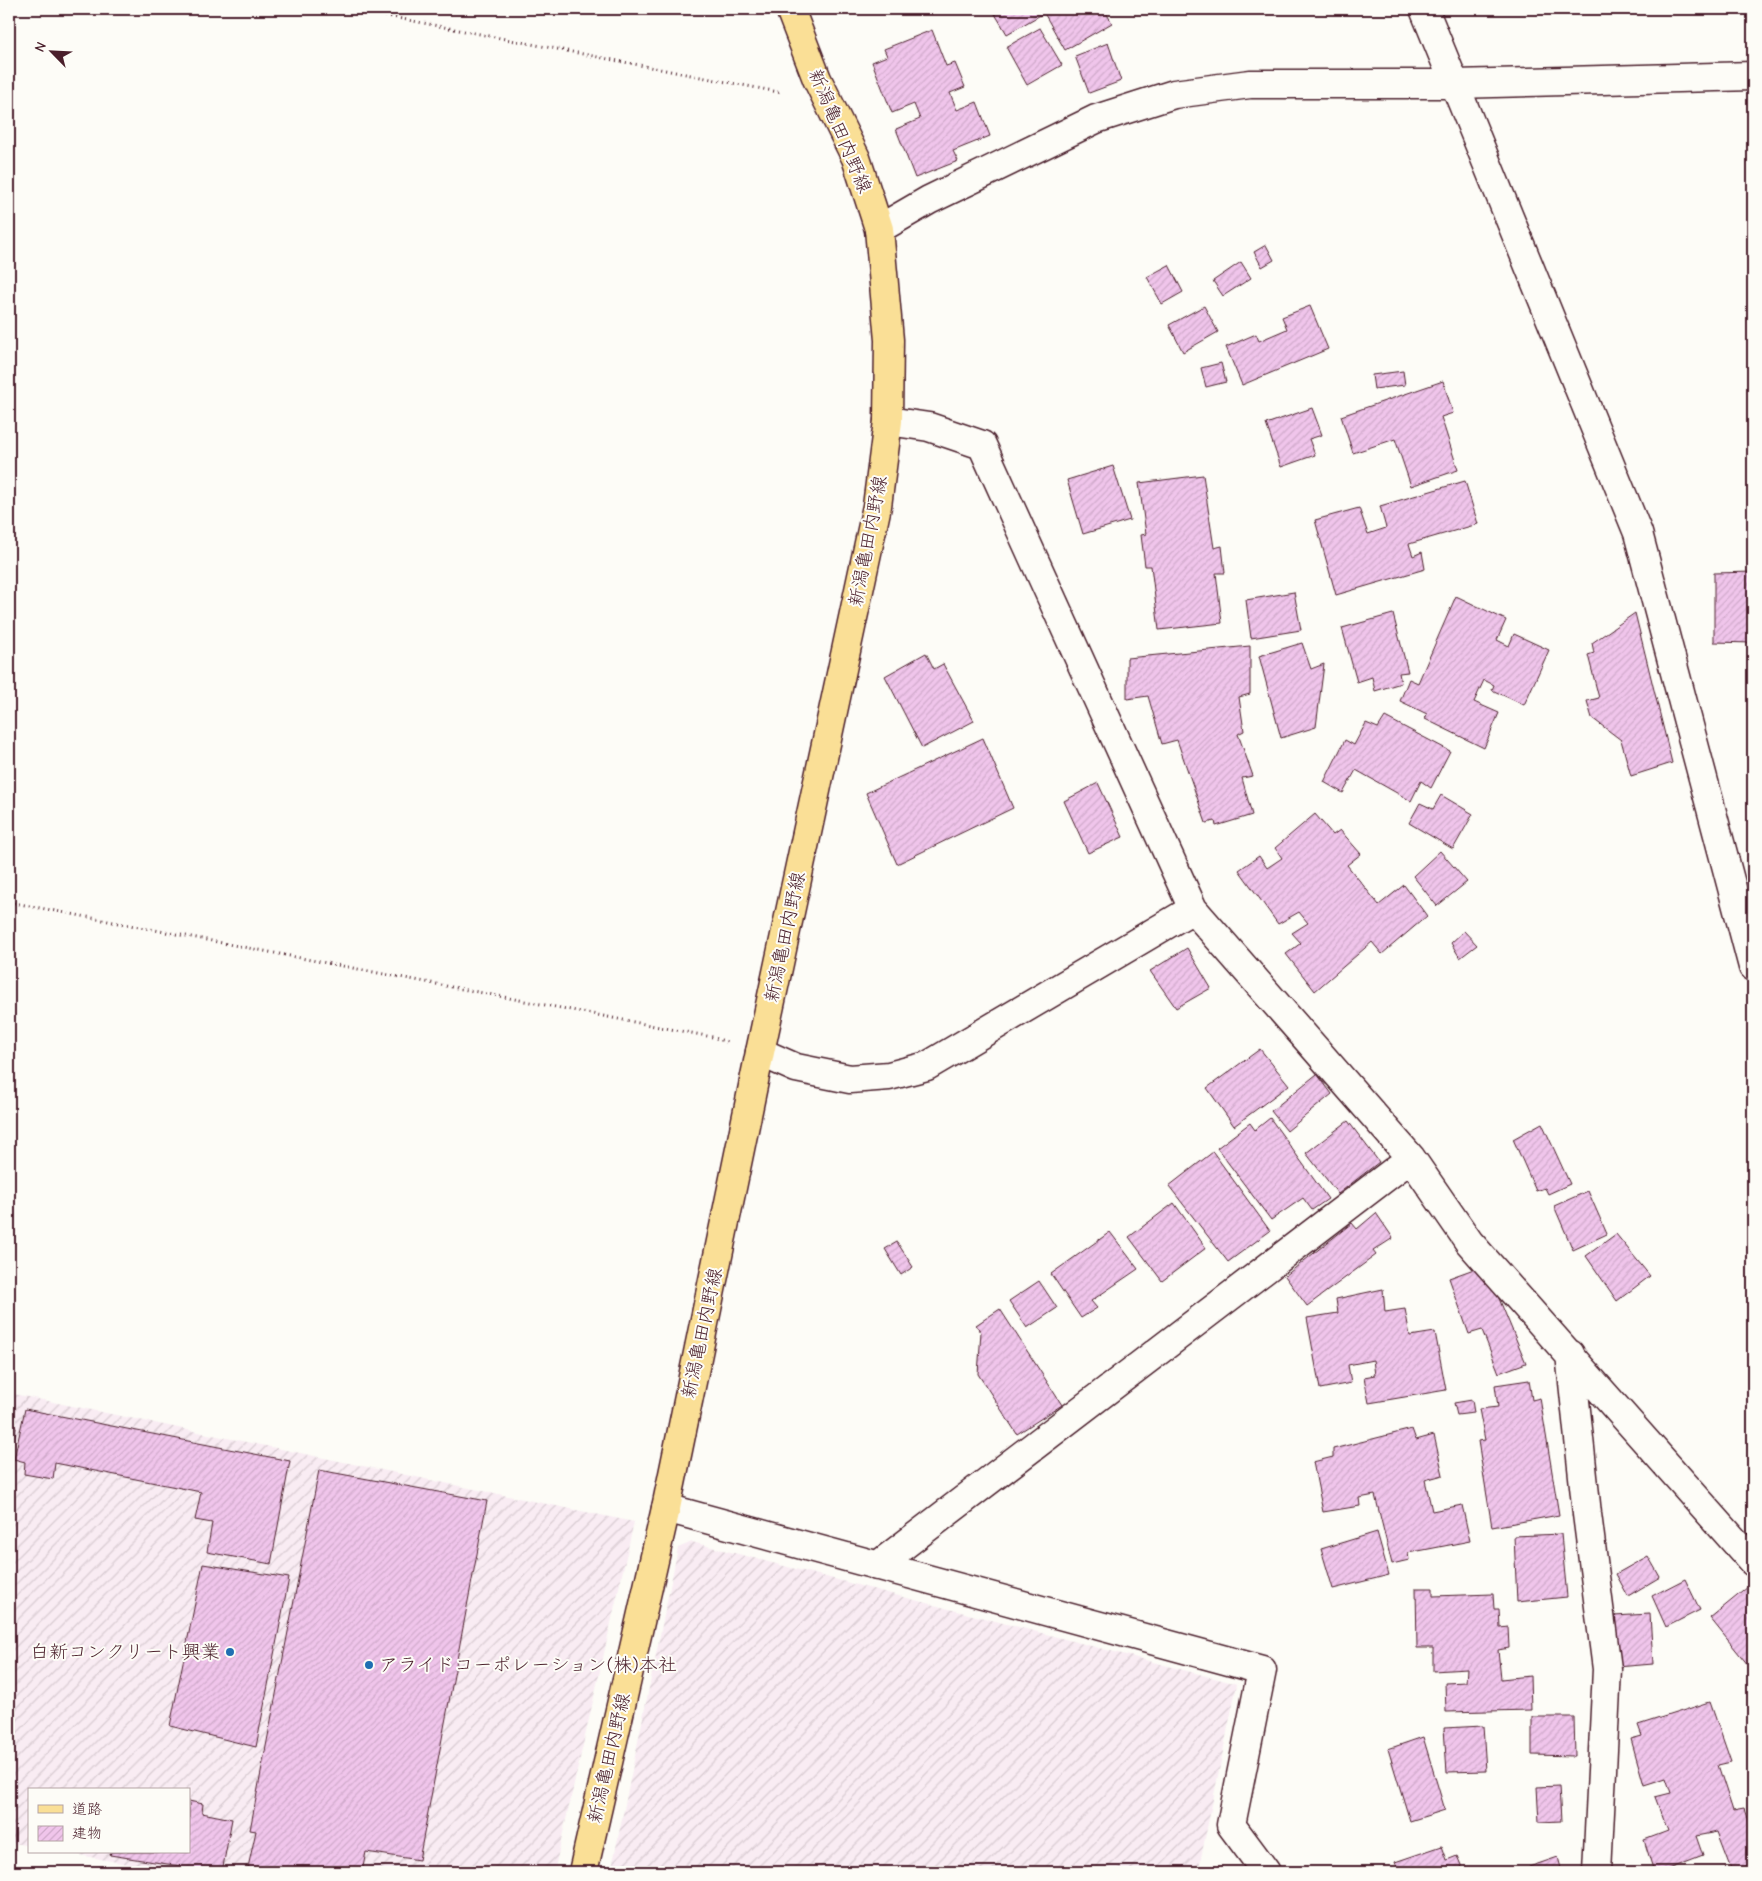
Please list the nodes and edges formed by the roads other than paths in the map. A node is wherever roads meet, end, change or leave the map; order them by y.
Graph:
1 (790, 9) edge
2 (1424, 9) edge
3 (1753, 76) edge
4 (1454, 84) junction
5 (879, 229) junction
6 (888, 421) junction
7 (1193, 909) junction
8 (1753, 967) edge
9 (760, 1052) junction
10 (1411, 1158) junction
11 (1570, 1354) junction
12 (666, 1508) junction
13 (1753, 1562) edge
14 (878, 1566) junction
15 (583, 1872) edge
16 (1266, 1872) edge
17 (1597, 1872) edge

1 - 5 main road, 新潟亀田内野線
2 - 4 street
3 - 4 street
4 - 5 street
4 - 8 street
5 - 6 main road, 新潟亀田内野線
6 - 7 street
6 - 9 main road, 新潟亀田内野線
7 - 9 street
7 - 10 street
9 - 12 main road, 新潟亀田内野線
10 - 11 street
10 - 14 street
11 - 13 street
11 - 17 street
12 - 14 street
12 - 15 main road, 新潟亀田内野線
14 - 16 street

